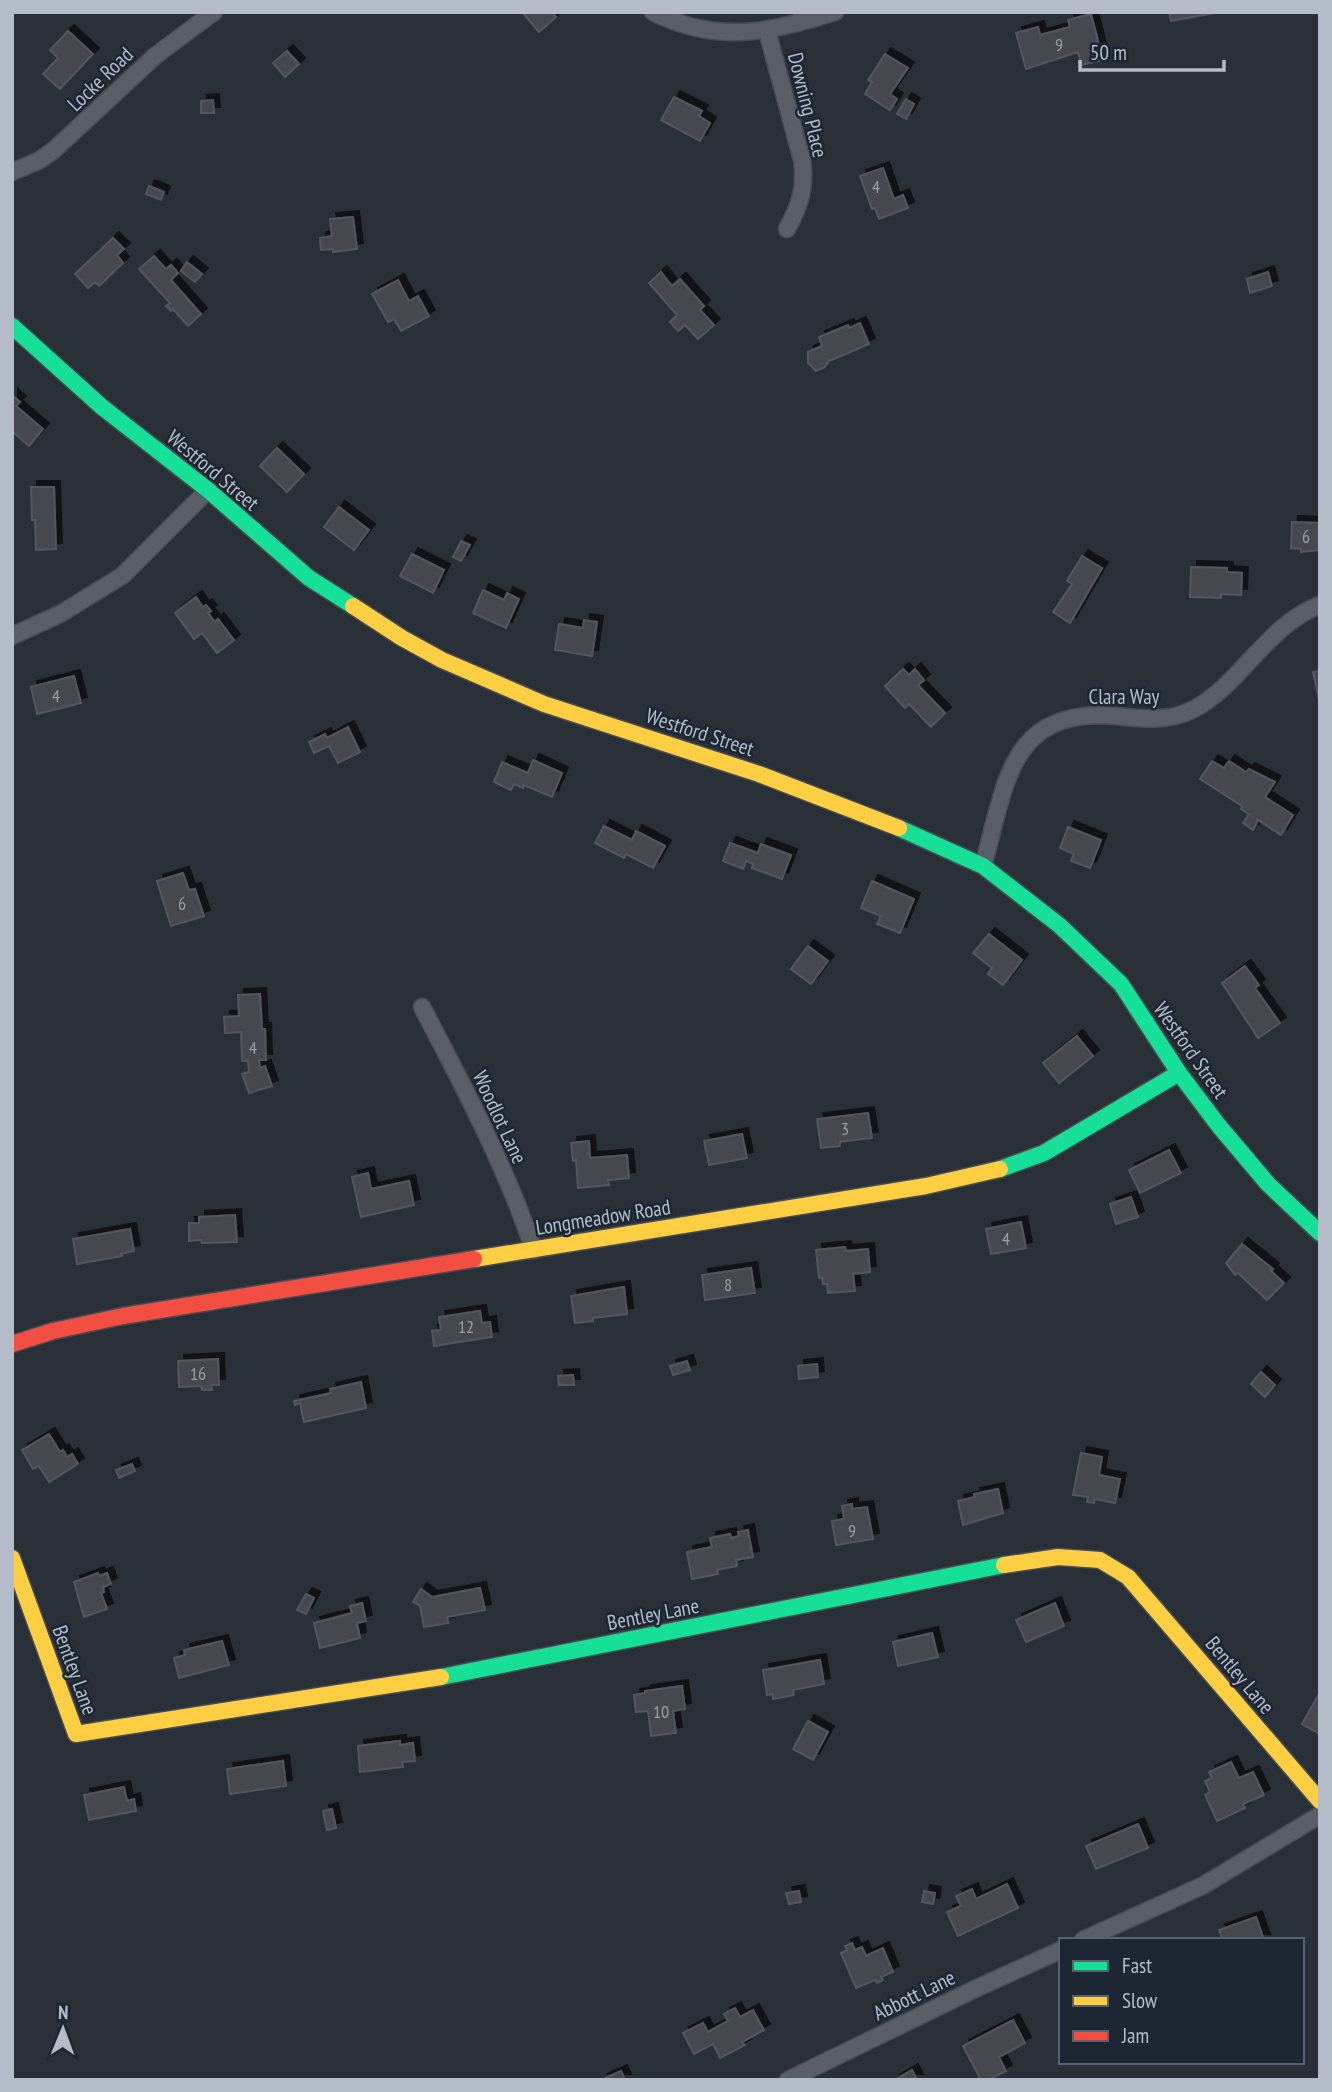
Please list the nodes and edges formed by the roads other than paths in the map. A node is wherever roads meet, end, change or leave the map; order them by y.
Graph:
1 (214, 12) edge
2 (653, 12) edge
3 (835, 12) edge
4 (767, 31) junction
5 (12, 172) edge
6 (787, 229) dead end
7 (12, 326) edge
8 (208, 490) junction
9 (1320, 605) edge
10 (12, 636) edge
11 (983, 866) junction
12 (422, 1007) dead end
13 (1179, 1073) junction
14 (1320, 1233) edge
15 (534, 1250) junction
16 (12, 1344) edge
17 (12, 1558) edge
18 (1320, 1801) edge
19 (1320, 1815) edge
20 (1087, 1938) edge
21 (1059, 1951) edge
22 (788, 2080) edge

1 - 5 street, Locke Road
2 - 4 street
3 - 4 street
4 - 6 street, Downing Place
7 - 8 street, Westford Street
8 - 10 street
8 - 11 street, Westford Street
9 - 11 street, Clara Way
11 - 13 street, Westford Street
12 - 15 street, Woodlot Lane
13 - 14 street, Westford Street
13 - 15 street, Longmeadow Road
15 - 16 street, Longmeadow Road
17 - 18 street, Bentley Lane
19 - 20 street
21 - 22 street, Abbott Lane

